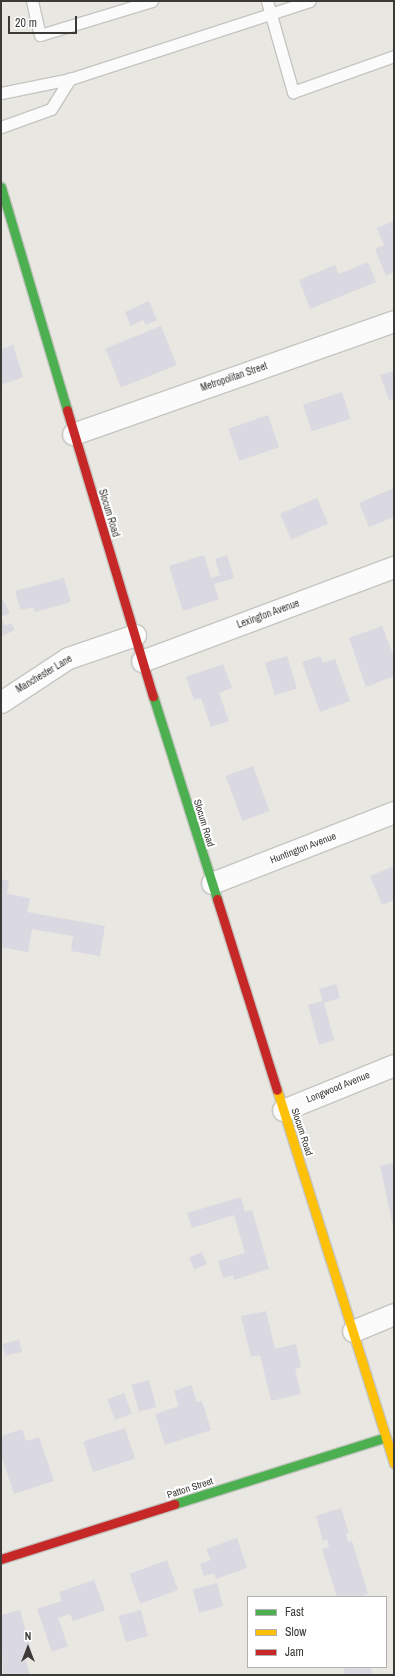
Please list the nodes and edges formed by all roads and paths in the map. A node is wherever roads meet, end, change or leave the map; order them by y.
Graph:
1 (32, 1) edge
2 (152, 1) edge
3 (267, 1) edge
4 (310, 1) edge
5 (271, 14) junction
6 (394, 56) edge
7 (70, 79) junction
8 (1, 93) edge
9 (1, 127) edge
10 (1, 187) edge
11 (394, 321) edge
12 (73, 434) junction
13 (394, 566) edge
14 (135, 635) junction
15 (142, 661) junction
16 (1, 702) edge
17 (394, 812) edge
18 (212, 883) junction
19 (394, 1065) edge
20 (283, 1110) junction
21 (394, 1314) edge
22 (353, 1331) junction
23 (386, 1437) junction
24 (394, 1463) edge
25 (1, 1559) edge

1 - 2 lane
3 - 5 lane
4 - 5 lane
5 - 6 lane
5 - 7 lane
7 - 8 lane
7 - 9 lane
10 - 12 main road, Slocum Road
11 - 12 street, Metropolitan Street
12 - 14 main road, Slocum Road
13 - 15 street, Lexington Avenue
14 - 15 main road, Slocum Road
14 - 16 street, Manchester Lane
15 - 18 main road, Slocum Road
17 - 18 street, Huntington Avenue
18 - 20 main road, Slocum Road
19 - 20 street, Longwood Avenue
20 - 22 main road, Slocum Road
21 - 22 street
22 - 23 main road, Slocum Road
23 - 24 main road, Slocum Road
23 - 25 main road, Patton Street

